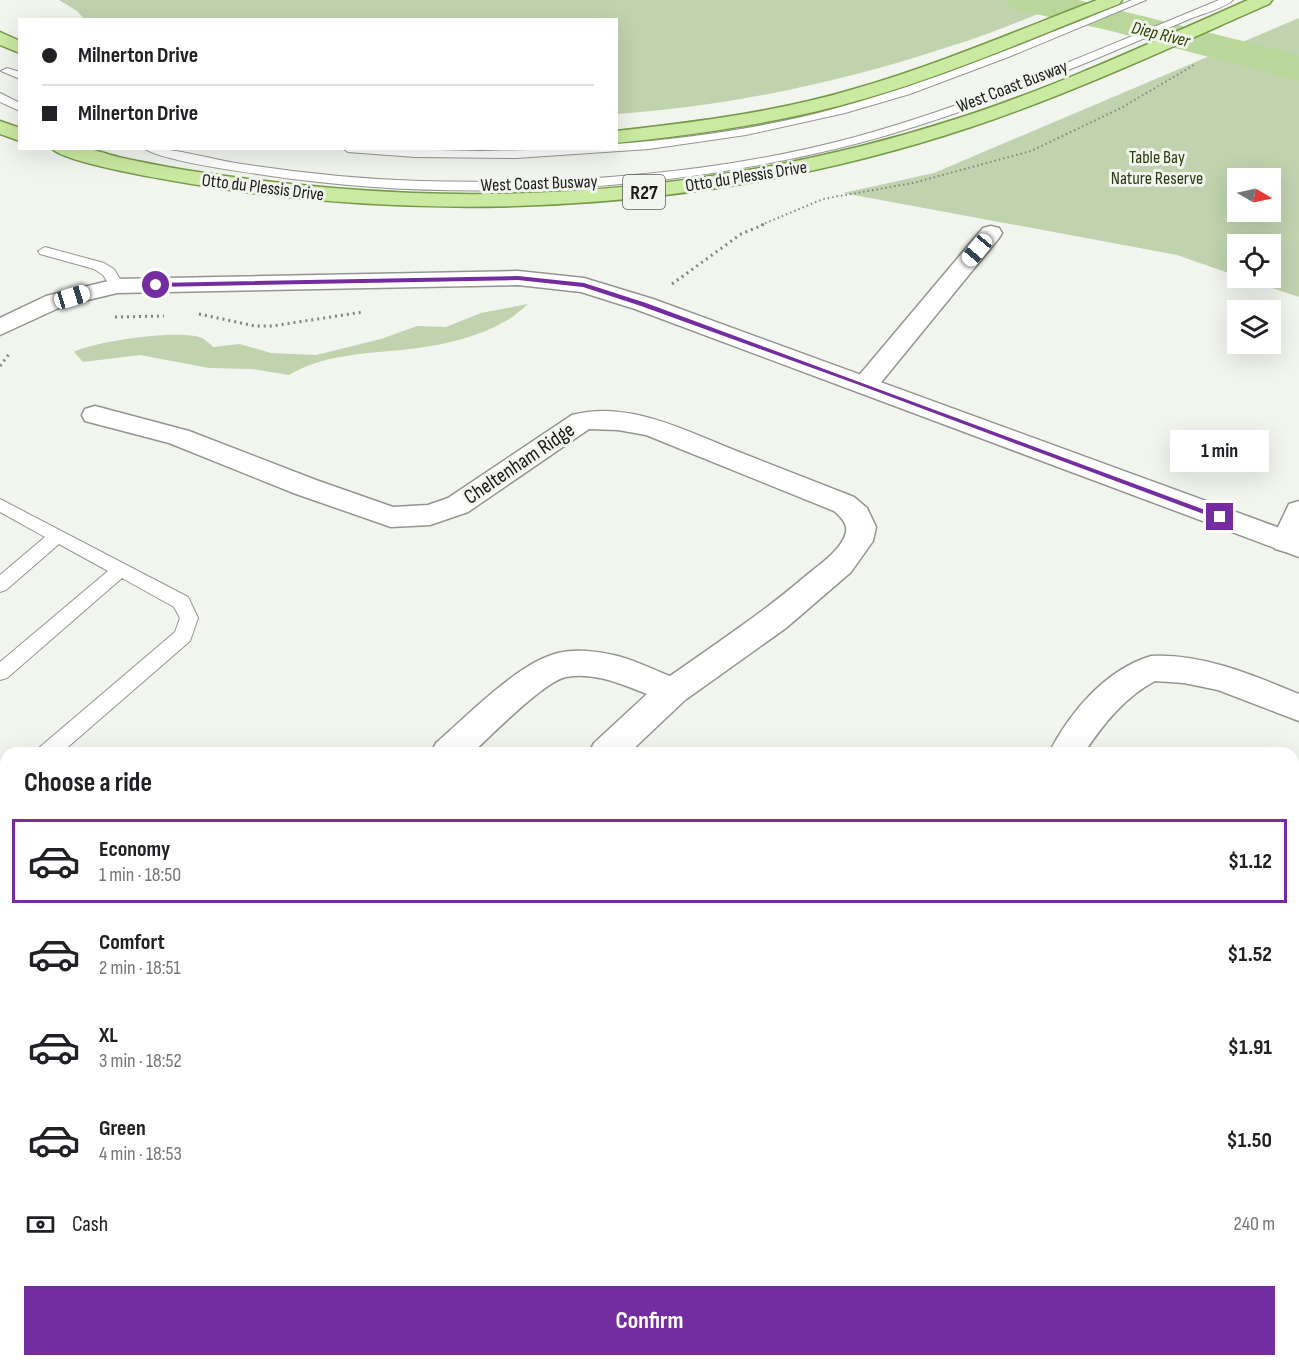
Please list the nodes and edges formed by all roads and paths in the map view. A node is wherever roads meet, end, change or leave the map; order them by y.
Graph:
1 (1113, 0) edge
2 (1141, 0) edge
3 (1228, 0) edge
4 (1263, 0) edge
5 (0, 38) edge
6 (18, 47) edge
7 (989, 53) junction
8 (1194, 65) dead end
9 (7, 71) dead end
10 (18, 75) edge
11 (0, 97) edge
12 (18, 107) edge
13 (0, 127) edge
14 (18, 134) edge
15 (618, 137) edge
16 (618, 148) edge
17 (70, 150) edge
18 (156, 150) edge
19 (376, 150) edge
20 (597, 150) edge
21 (991, 233) dead end
22 (45, 251) dead end
23 (117, 286) junction
24 (663, 290) dead end
25 (373, 311) dead end
26 (198, 314) dead end
27 (170, 315) dead end
28 (106, 317) dead end
29 (0, 328) edge
30 (11, 352) dead end
31 (0, 366) edge
32 (865, 385) junction
33 (95, 415) dead end
34 (0, 506) edge
35 (1299, 511) edge
36 (58, 536) junction
37 (1293, 544) edge
38 (120, 570) junction
39 (0, 585) edge
40 (0, 673) edge
41 (673, 691) junction
42 (1299, 708) edge
43 (55, 747) edge
44 (455, 747) edge
45 (612, 747) edge
46 (1070, 747) edge

1 - 7 main road
2 - 7 lane, West Coast Busway
3 - 18 lane, West Coast Busway
4 - 17 main road, Otto du Plessis Drive / R27
5 - 6 main road
7 - 15 main road
7 - 16 lane, West Coast Busway
8 - 24 path
9 - 10 lane
11 - 12 lane
13 - 14 main road
19 - 20 lane, West Coast Busway
21 - 32 street
22 - 23 lane
23 - 29 street
23 - 32 street
25 - 26 path
27 - 28 path
30 - 31 path
32 - 37 street
33 - 41 street, Cheltenham Ridge
34 - 36 lane
35 - 37 street
36 - 38 lane
36 - 39 lane
38 - 40 lane
38 - 43 lane
41 - 44 street
41 - 45 street, Cheltenham Ridge
42 - 46 street

